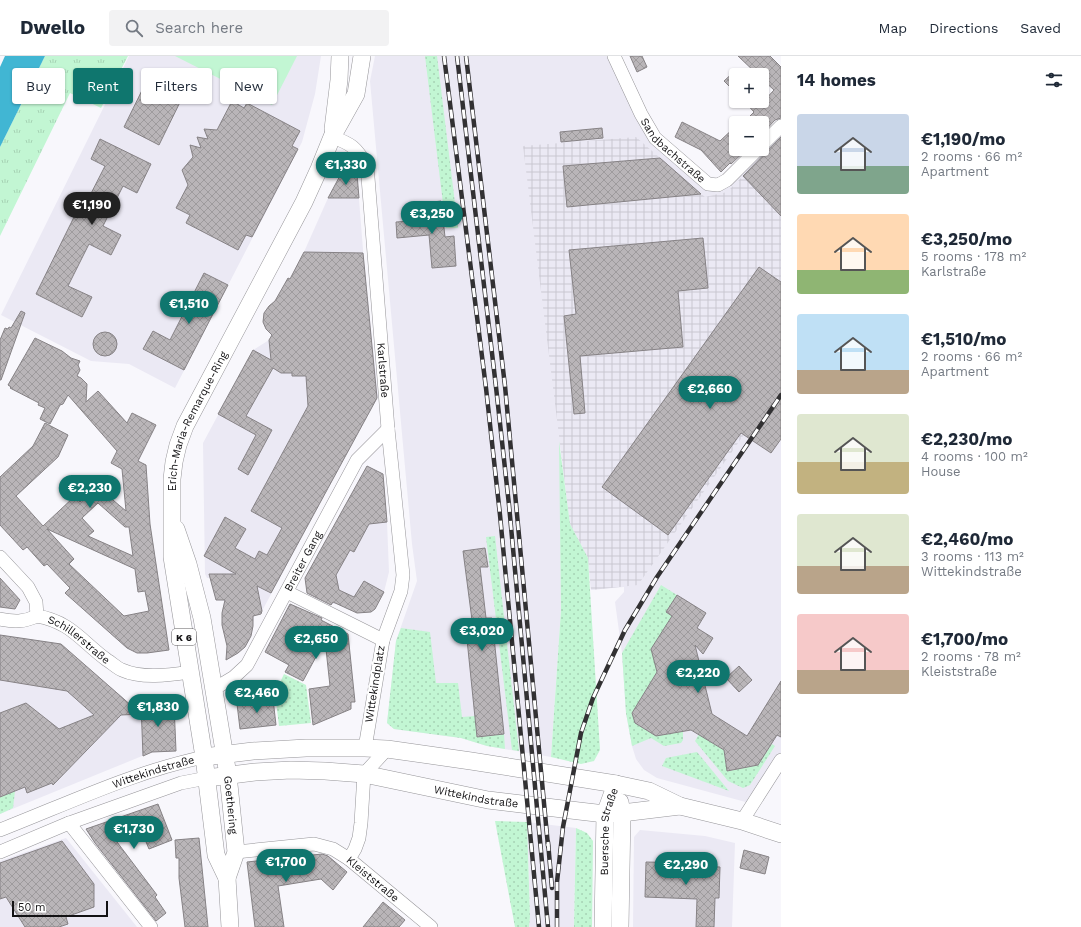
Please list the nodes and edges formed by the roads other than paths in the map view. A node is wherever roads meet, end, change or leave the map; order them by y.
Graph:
1 (340, 56) edge
2 (362, 56) edge
3 (614, 56) edge
4 (781, 126) edge
5 (332, 137) junction
6 (769, 138) edge
7 (751, 156) edge
8 (388, 429) junction
9 (171, 515) junction
10 (0, 557) edge
11 (287, 592) junction
12 (178, 598) junction
13 (38, 616) junction
14 (0, 619) edge
15 (390, 620) joint
16 (383, 640) junction
17 (190, 672) junction
18 (214, 689) junction
19 (365, 748) junction
20 (387, 749) junction
21 (214, 756) junction
22 (781, 760) edge
23 (228, 774) junction
24 (364, 774) junction
25 (207, 778) junction
26 (616, 784) junction
27 (680, 806) junction
28 (622, 813) junction
29 (605, 814) junction
30 (742, 821) junction
31 (69, 823) junction
32 (0, 830) edge
33 (781, 834) edge
34 (0, 852) edge
35 (236, 852) junction
36 (349, 859) junction
37 (227, 878) junction
38 (151, 927) edge
39 (230, 927) edge
40 (431, 927) edge
41 (603, 927) edge
42 (620, 927) edge

1 - 5 main road, Erich-Maria-Remarque-Ring / K 6
2 - 5 main road, Erich-Maria-Remarque-Ring / K 6
3 - 7 street, Sandbachstraße
4 - 6 street
5 - 8 street, Karlstraße
5 - 9 main road, Erich-Maria-Remarque-Ring / K 6
8 - 11 street, Breiter Gang
8 - 15 street, Karlstraße
9 - 12 main road, Erich-Maria-Remarque-Ring / K 6
9 - 18 main road, Erich-Maria-Remarque-Ring / K 6
10 - 13 street, Schillerstraße
11 - 16 street
11 - 18 street, Breiter Gang
12 - 17 main road, Erich-Maria-Remarque-Ring / K 6
12 - 21 main road
13 - 14 street
13 - 17 street, Schillerstraße
15 - 16 street, Wittekindplatz
16 - 19 street, Wittekindplatz
17 - 21 main road, Erich-Maria-Remarque-Ring / K 6
18 - 21 main road, Erich-Maria-Remarque-Ring / K 6
19 - 20 main road, Wittekindstraße
19 - 21 main road, Wittekindstraße
20 - 24 street
20 - 26 main road, Wittekindstraße
21 - 23 main road
21 - 25 main road, Erich-Maria-Remarque-Ring / K 6
21 - 32 street, Wittekindstraße
22 - 30 street
23 - 24 main road, Wittekindstraße
23 - 25 main road, Wittekindstraße
23 - 35 main road, Goethering
24 - 29 main road, Wittekindstraße
24 - 36 street
25 - 31 street, Wittekindstraße
25 - 37 main road, Goethering
26 - 27 main road, Wittekindstraße
26 - 28 main road, Buersche Straße
26 - 29 main road, Buersche Straße
27 - 28 main road, Wittekindstraße
27 - 30 main road
28 - 29 main road, Wittekindstraße
28 - 42 main road, Buersche Straße
29 - 41 main road, Buersche Straße
30 - 33 main road
31 - 34 street, Wittekindstraße
31 - 38 street
35 - 36 street, Kleiststraße
35 - 37 main road, Goethering
36 - 40 street, Kleiststraße
37 - 39 main road, Goethering

